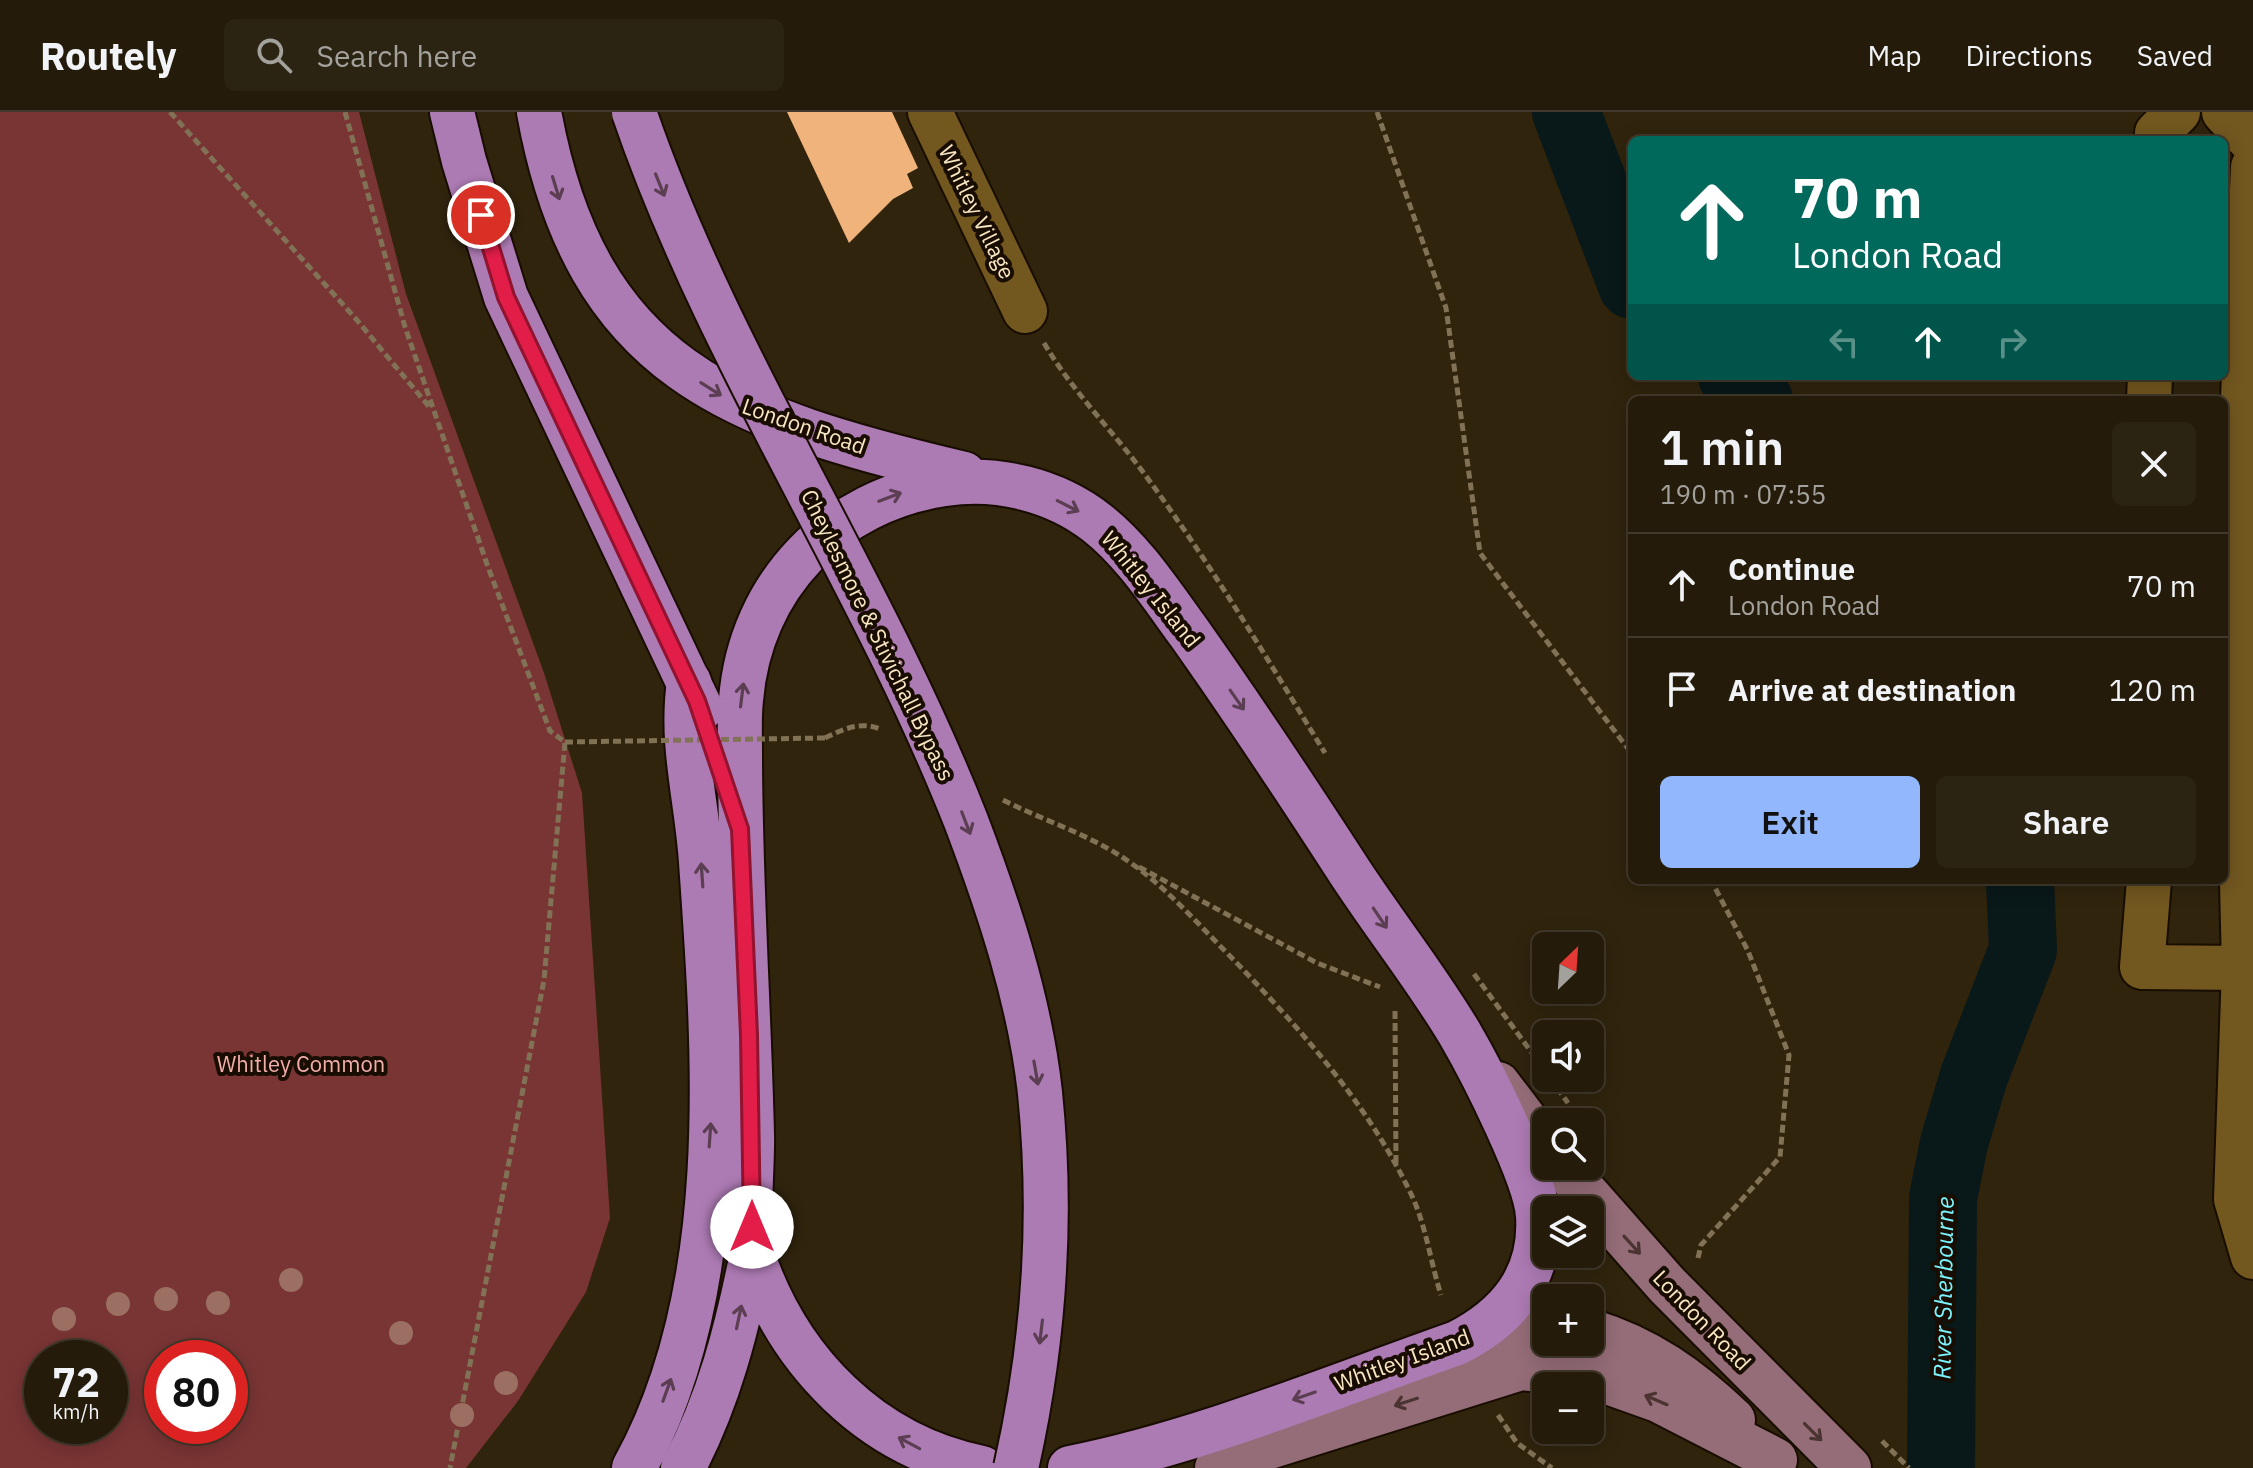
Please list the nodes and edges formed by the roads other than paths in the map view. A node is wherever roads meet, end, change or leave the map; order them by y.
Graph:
1 (430, 112) edge
2 (452, 112) edge
3 (539, 112) edge
4 (634, 112) edge
5 (930, 112) edge
6 (2178, 112) edge
7 (2224, 112) edge
8 (2157, 136) edge
9 (2253, 143) edge
10 (2253, 167) edge
11 (506, 297) junction
12 (1025, 311) road end
13 (995, 481) junction
14 (2244, 583) edge
15 (689, 682) junction
16 (740, 829) junction
17 (2149, 884) edge
18 (2248, 902) edge
19 (2244, 968) junction
20 (1460, 1034) junction
21 (1532, 1129) edge
22 (1575, 1180) edge
23 (752, 1254) junction
24 (2253, 1257) edge
25 (1532, 1325) edge
26 (1604, 1335) edge
27 (1457, 1343) junction
28 (1244, 1417) junction
29 (1780, 1464) edge
30 (636, 1466) edge
31 (683, 1468) edge
32 (982, 1468) edge
33 (1016, 1468) edge
34 (1070, 1468) edge
35 (1168, 1468) edge
36 (1217, 1468) edge
37 (1849, 1468) edge

1 - 11 street
2 - 11 highway
3 -> 13 highway, London Road
4 -> 33 highway, Cheylesmore & Stivichall Bypass, bridge
5 - 12 street, Whitley Village
6 - 8 street
7 - 9 street
10 - 14 street
11 - 15 highway
16 -> 13 highway, Whitley Island
13 -> 20 highway, Whitley Island
14 - 18 street
15 - 16 highway
30 -> 15 highway
16 - 23 highway, Whitley Island
17 - 19 street
18 - 19 street
19 - 24 street
20 - 21 main road
20 - 27 highway, Whitley Island
22 -> 37 main road, London Road
31 -> 23 highway
32 -> 23 highway, Whitley Island
25 - 27 main road
26 - 29 main road
27 -> 28 highway, Whitley Island
28 - 34 highway, Whitley Island
28 - 35 highway
29 -> 36 main road

